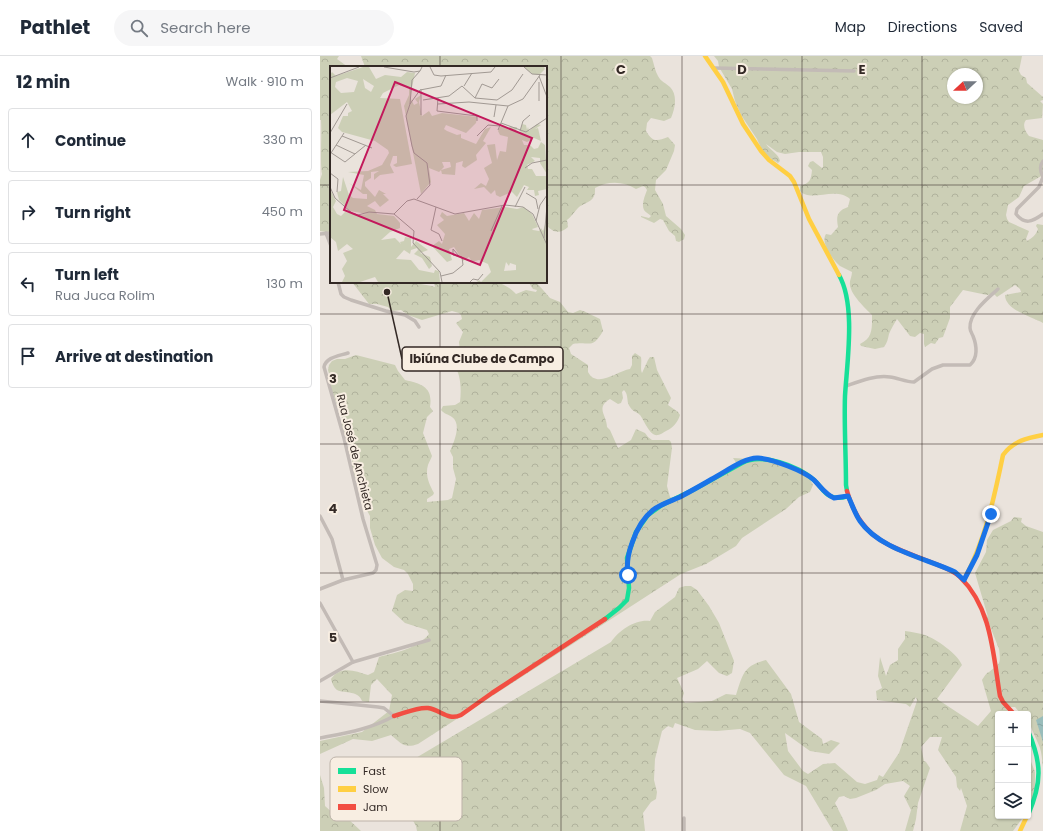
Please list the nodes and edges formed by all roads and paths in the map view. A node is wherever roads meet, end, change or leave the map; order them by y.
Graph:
1 (705, 56) edge
2 (714, 68) junction
3 (854, 71) dead end
4 (1043, 160) edge
5 (1043, 177) edge
6 (1043, 214) edge
7 (326, 233) junction
8 (330, 233) edge
9 (320, 234) edge
10 (330, 243) edge
11 (338, 283) edge
12 (998, 289) dead end
13 (419, 327) dead end
14 (348, 353) dead end
15 (846, 386) junction
16 (1043, 435) edge
17 (848, 496) junction
18 (320, 516) edge
19 (343, 580) junction
20 (964, 580) junction
21 (320, 589) edge
22 (320, 603) edge
23 (429, 640) dead end
24 (353, 662) junction
25 (320, 681) edge
26 (320, 701) edge
27 (1011, 711) edge
28 (394, 716) junction
29 (1031, 737) edge
30 (320, 738) edge
31 (1031, 808) edge
32 (684, 818) dead end
33 (1026, 819) edge
34 (684, 831) edge
35 (1020, 831) edge

1 - 2 street
2 - 3 street
2 - 15 street
4 - 5 street
5 - 6 street
7 - 8 street
7 - 9 street
7 - 10 street
11 - 13 street
12 - 15 street
14 - 19 street, Rua José de Anchieta
15 - 17 street
16 - 20 street
17 - 20 street
17 - 28 street
18 - 19 street
19 - 21 street
20 - 27 street
22 - 24 street
23 - 24 street
24 - 25 street
26 - 28 street
28 - 30 street
29 - 31 street
32 - 34 street
33 - 35 street

